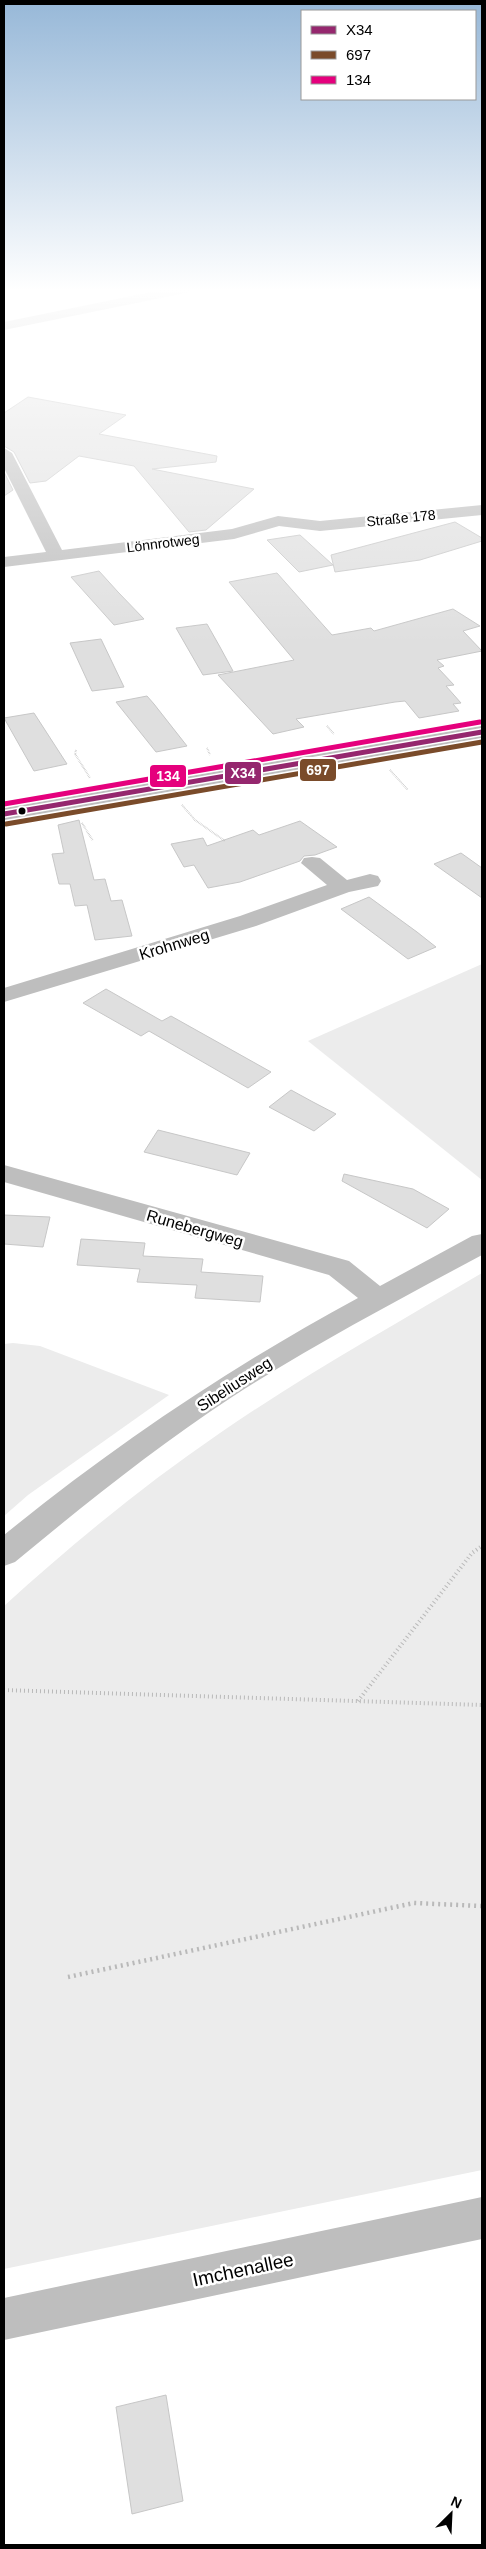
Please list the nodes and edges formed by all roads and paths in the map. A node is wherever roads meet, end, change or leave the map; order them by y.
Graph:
1 (4, 453) edge
2 (482, 510) edge
3 (320, 526) joint
4 (57, 556) junction
5 (4, 562) edge
6 (482, 732) edge
7 (76, 750) dead end
8 (388, 768) dead end
9 (94, 784) dead end
10 (408, 790) dead end
11 (177, 800) dead end
12 (4, 814) edge
13 (78, 817) dead end
14 (94, 841) dead end
15 (226, 841) dead end
16 (312, 863) dead end
17 (370, 881) dead end
18 (343, 886) junction
19 (4, 996) edge
20 (4, 1173) edge
21 (482, 1243) edge
22 (378, 1300) junction
23 (482, 1546) edge
24 (4, 1553) edge
25 (4, 1690) edge
26 (358, 1701) junction
27 (482, 1705) edge
28 (482, 1906) edge
29 (68, 1977) dead end
30 (482, 2218) edge
31 (4, 2319) edge

1 - 4 street
2 - 3 street, Straße 178
3 - 4 street, Lönnrotweg
4 - 5 street, Lönnrotweg
6 - 12 street
7 - 9 path
8 - 10 path
11 - 15 path
13 - 14 path
16 - 18 street
17 - 18 street, Krohnweg
18 - 19 street, Krohnweg
20 - 22 street, Runebergweg
21 - 22 street, Sibeliusweg
22 - 24 street, Sibeliusweg
23 - 26 path
25 - 26 path
26 - 27 path
28 - 29 path
30 - 31 street, Imchenallee

